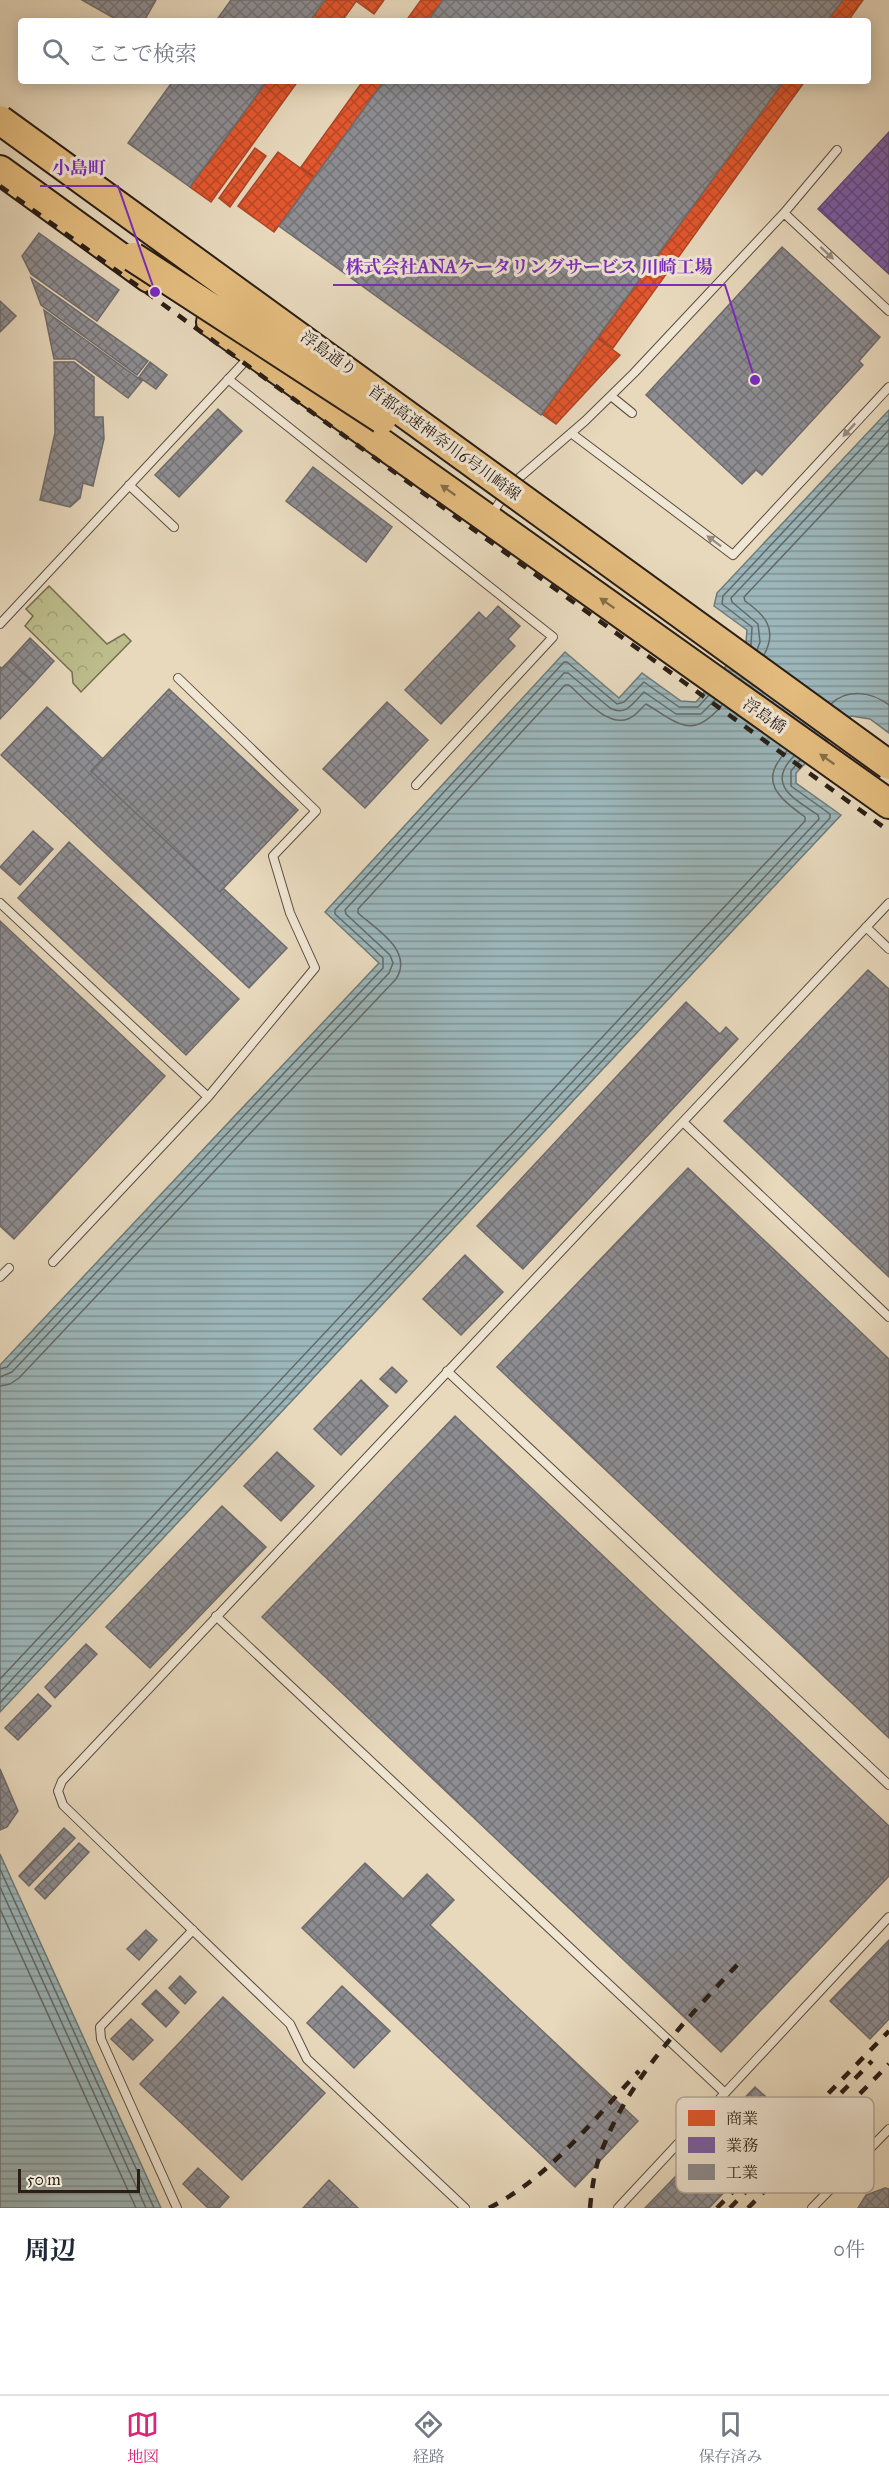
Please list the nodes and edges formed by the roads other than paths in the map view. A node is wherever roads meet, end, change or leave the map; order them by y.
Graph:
1 (0, 120) edge
2 (0, 126) edge
3 (0, 139) edge
4 (837, 150) dead end
5 (0, 162) edge
6 (0, 170) edge
7 (784, 213) junction
8 (889, 311) edge
9 (270, 334) junction
10 (228, 379) junction
11 (889, 387) edge
12 (611, 396) junction
13 (632, 413) dead end
14 (571, 433) junction
15 (457, 467) junction
16 (512, 484) junction
17 (129, 485) junction
18 (488, 519) junction
19 (174, 527) dead end
20 (0, 624) edge
21 (655, 636) joint
22 (178, 678) dead end
23 (889, 756) edge
24 (889, 765) edge
25 (416, 785) dead end
26 (884, 793) edge
27 (0, 903) edge
28 (889, 903) edge
29 (866, 927) junction
30 (889, 949) edge
31 (208, 1097) junction
32 (683, 1122) junction
33 (53, 1262) dead end
34 (9, 1268) dead end
35 (0, 1277) edge
36 (889, 1317) edge
37 (447, 1371) junction
38 (216, 1616) junction
39 (889, 1785) edge
40 (889, 1917) edge
41 (193, 1930) junction
42 (725, 2093) junction
43 (721, 2097) edge
44 (889, 2129) edge
45 (874, 2144) edge
46 (676, 2146) edge
47 (827, 2193) edge
48 (177, 2208) edge
49 (465, 2208) edge
50 (618, 2208) edge
51 (812, 2208) edge

1 - 24 highway, 首都高速神奈川6号川崎線, bridge
2 - 9 highway, 浮島通り
3 - 15 highway, 首都高速神奈川6号川崎線
4 - 7 lane
5 - 15 highway, bridge
6 - 9 highway, 浮島通り
7 -> 8 lane
7 - 12 lane
9 - 10 lane
9 - 16 highway, 浮島通り
18 -> 9 highway, 浮島通り
10 - 17 lane
10 - 25 lane
11 -> 14 lane
12 - 13 lane
12 - 14 lane
14 - 16 lane
15 - 26 highway, 首都高速神奈川6号川崎線
16 - 18 lane
16 - 23 highway, 浮島通り
17 - 19 lane
17 - 20 lane
21 -> 18 highway, 浮島通り
26 -> 21 highway, 浮島橋
22 - 31 lane
27 - 31 lane
28 - 29 lane
29 - 30 lane
29 - 32 lane
31 - 33 lane
32 - 36 lane
32 - 37 lane
34 - 35 lane
37 - 38 lane
37 - 39 lane
38 - 41 lane
38 - 42 lane
40 - 42 lane
41 - 48 lane
41 - 49 lane
42 - 43 lane
44 - 45 lane
46 - 50 lane
47 - 51 lane

